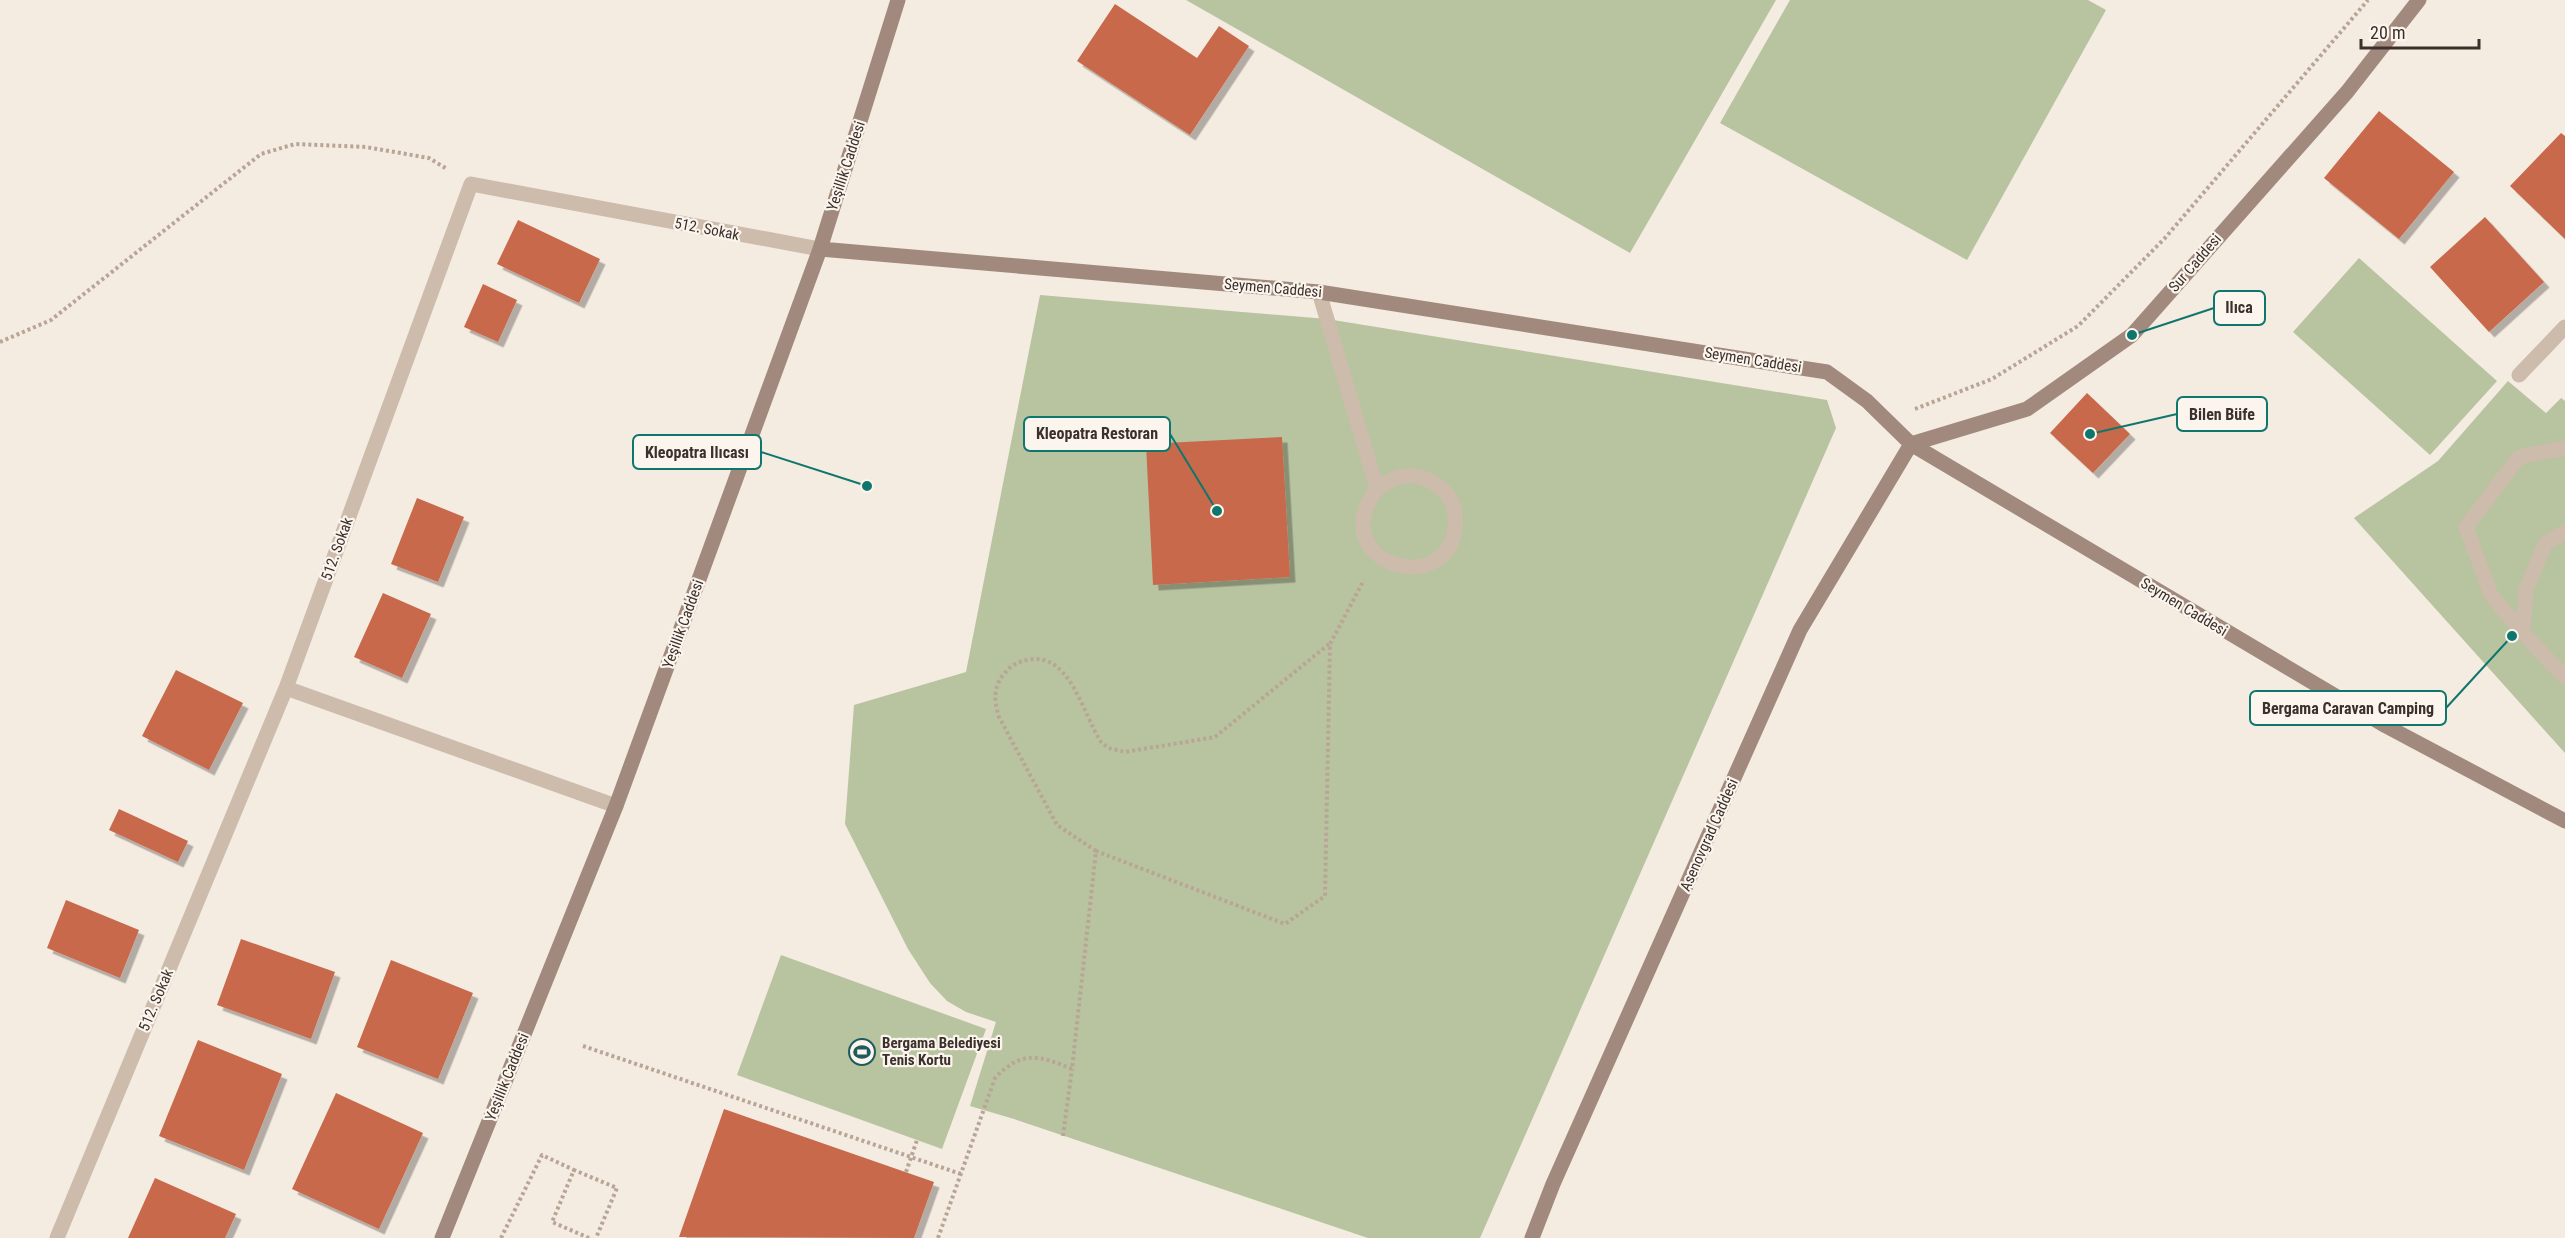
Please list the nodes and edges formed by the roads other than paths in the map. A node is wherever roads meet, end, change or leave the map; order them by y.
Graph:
1 (898, 0) edge
2 (2416, 1) edge
3 (820, 249) junction
4 (1319, 292) junction
5 (2565, 327) edge
6 (2519, 375) dead end
7 (1911, 444) junction
8 (2565, 448) edge
9 (1377, 489) junction
10 (2565, 532) edge
11 (2523, 633) junction
12 (2565, 676) edge
13 (286, 688) junction
14 (616, 806) junction
15 (2565, 821) edge
16 (57, 1238) edge
17 (442, 1238) edge
18 (1532, 1238) edge

1 - 3 main road, Yeşillik Caddesi
2 - 7 main road, Sur Caddesi
3 - 4 main road, Seymen Caddesi
3 - 13 street, 512. Sokak
3 - 14 main road, Yeşillik Caddesi
4 - 7 main road, Seymen Caddesi
4 - 9 street
5 - 6 street
7 - 15 main road, Seymen Caddesi
7 - 18 main road, Asenovgrad Caddesi
8 - 11 street
9 - 9 street
10 - 11 street
11 - 12 street
13 - 14 street
13 - 16 street, 512. Sokak
14 - 17 main road, Yeşillik Caddesi

